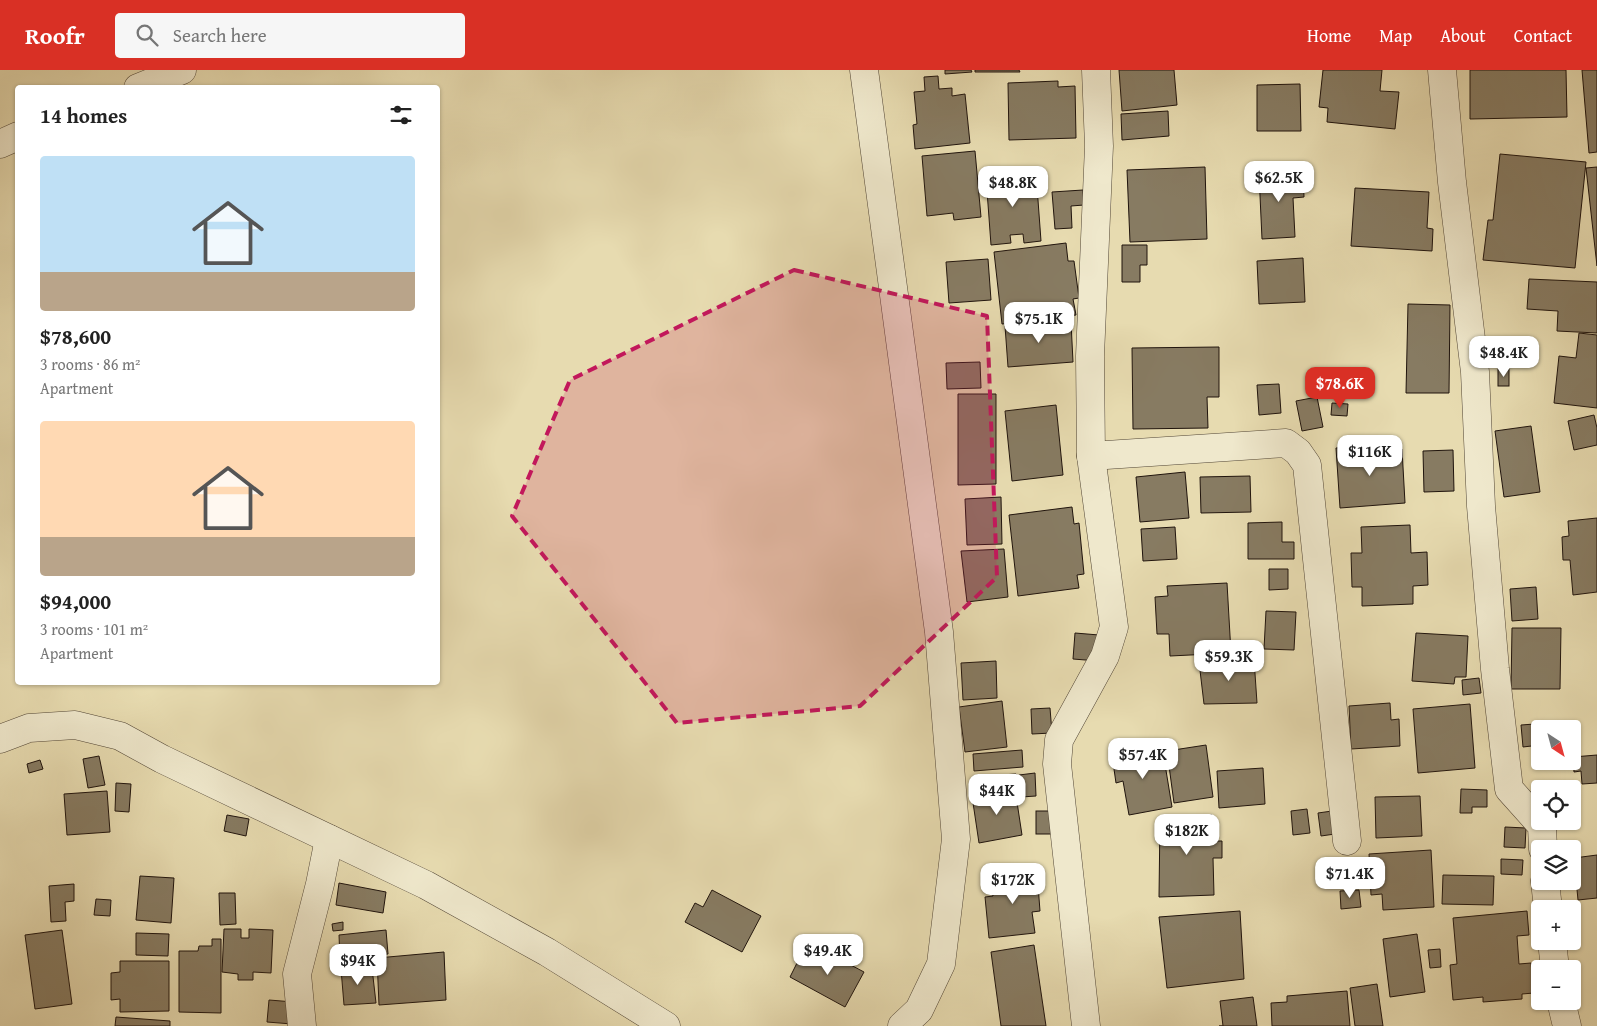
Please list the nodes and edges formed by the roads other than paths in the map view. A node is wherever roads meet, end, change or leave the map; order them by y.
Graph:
1 (182, 70) edge
2 (864, 70) edge
3 (1096, 70) edge
4 (1442, 70) edge
5 (145, 85) edge
6 (15, 137) edge
7 (0, 144) edge
8 (1091, 456) junction
9 (0, 739) edge
10 (329, 838) junction
11 (1543, 840) edge
12 (1347, 841) dead end
13 (1563, 1010) edge
14 (302, 1026) edge
15 (666, 1026) edge
16 (902, 1026) edge
17 (1086, 1026) edge
18 (1567, 1026) edge

1 - 5 street
2 - 16 street
3 - 8 street
4 - 11 street
6 - 7 street
8 - 12 street
8 - 17 street
9 - 10 street
10 - 14 street
10 - 15 street
13 - 18 street

